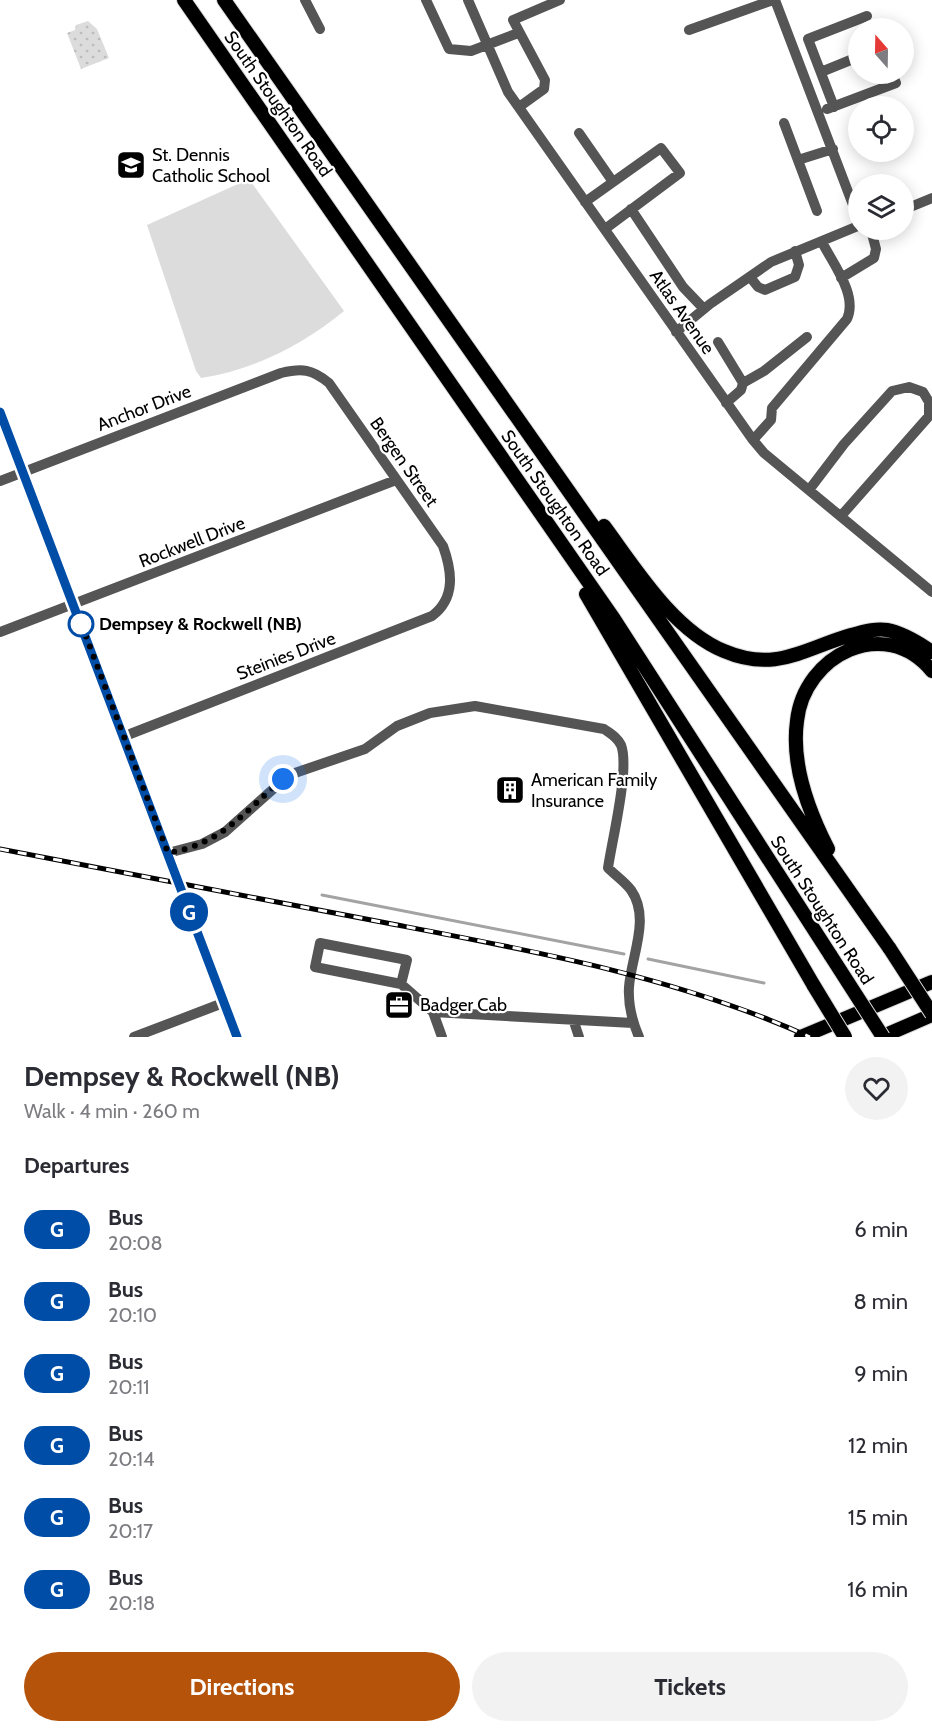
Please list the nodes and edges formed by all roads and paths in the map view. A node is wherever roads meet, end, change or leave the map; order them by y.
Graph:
1 (184, 0) edge
2 (224, 0) edge
3 (305, 0) edge
4 (426, 0) edge
5 (560, 0) edge
6 (774, 0) edge
7 (471, 1) edge
8 (867, 16) dead end
9 (320, 29) dead end
10 (689, 30) dead end
11 (518, 33) junction
12 (488, 45) junction
13 (848, 61) edge
14 (821, 72) junction
15 (893, 84) edge
16 (519, 107) junction
17 (834, 107) junction
18 (819, 112) junction
19 (784, 123) dead end
20 (579, 133) dead end
21 (833, 149) junction
22 (798, 160) junction
23 (613, 182) junction
24 (848, 190) edge
25 (585, 202) junction
26 (930, 202) edge
27 (914, 207) edge
28 (631, 209) junction
29 (817, 211) dead end
30 (605, 230) junction
31 (848, 230) edge
32 (874, 240) edge
33 (822, 242) junction
34 (795, 251) junction
35 (750, 277) junction
36 (841, 278) junction
37 (436, 301) junction
38 (704, 309) junction
39 (676, 332) junction
40 (807, 337) dead end
41 (718, 342) dead end
42 (300, 369) joint
43 (743, 383) junction
44 (726, 403) junction
45 (0, 412) edge
46 (753, 440) junction
47 (22, 472) junction
48 (396, 480) junction
49 (0, 481) edge
50 (809, 490) junction
51 (537, 509) junction
52 (841, 516) junction
53 (932, 592) edge
54 (449, 593) joint
55 (74, 604) junction
56 (0, 632) edge
57 (932, 652) edge
58 (932, 671) edge
59 (124, 736) junction
60 (168, 853) junction
61 (853, 896) junction
62 (932, 982) edge
63 (401, 984) junction
64 (223, 1004) junction
65 (433, 1012) junction
66 (932, 1015) edge
67 (574, 1022) junction
68 (633, 1023) junction
69 (163, 1032) edge
70 (134, 1037) edge
71 (237, 1037) edge
72 (442, 1037) edge
73 (579, 1037) edge
74 (639, 1037) edge
75 (801, 1037) edge
76 (845, 1037) edge
77 (882, 1037) edge

1 - 51 main road, South Stoughton Road
2 - 37 main road, South Stoughton Road
3 - 9 street
4 - 12 street
5 - 11 street
6 - 10 street
6 - 18 street
7 - 12 street, Atlas Avenue
8 - 14 street
11 - 12 street
11 - 16 street
12 - 16 street, Atlas Avenue
13 - 14 street
14 - 17 street
15 - 17 street
16 - 25 street, Atlas Avenue
17 - 18 street
18 - 21 street
19 - 22 street
20 - 23 street
21 - 22 street
21 - 24 street
22 - 29 street
23 - 25 street
23 - 28 street
25 - 30 street, Atlas Avenue
26 - 27 street
28 - 30 street
28 - 38 street
30 - 39 street, Atlas Avenue
31 - 33 street
32 - 36 street
33 - 34 street
33 - 36 street
34 - 35 street
34 - 35 street
35 - 38 street
36 - 46 street
37 - 57 main road
37 - 61 main road, South Stoughton Road
38 - 39 street
39 - 44 street, Atlas Avenue
40 - 43 street
41 - 43 street
42 - 47 street, Anchor Drive
42 - 48 street, Bergen Street
43 - 44 street
44 - 46 street, Atlas Avenue
45 - 47 street
46 - 50 street, Atlas Avenue
47 - 49 street, Anchor Drive
47 - 55 street
48 - 54 street, Bergen Street
48 - 55 street, Rockwell Drive
50 - 52 street, Atlas Avenue
50 - 52 street
51 - 76 main road, bridge
51 - 77 main road, South Stoughton Road, bridge
52 - 53 street, Atlas Avenue
54 - 59 street, Steinies Drive
55 - 56 street, Rockwell Drive
55 - 59 street
58 - 61 main road
59 - 60 street
60 - 64 street
60 - 68 street
61 - 66 main road, South Stoughton Road, bridge
62 - 75 main road
63 - 63 street
63 - 65 street
64 - 69 street
64 - 71 street
65 - 67 street
65 - 72 street
66 - 77 main road
67 - 68 street
67 - 73 street
68 - 74 street
69 - 70 street

